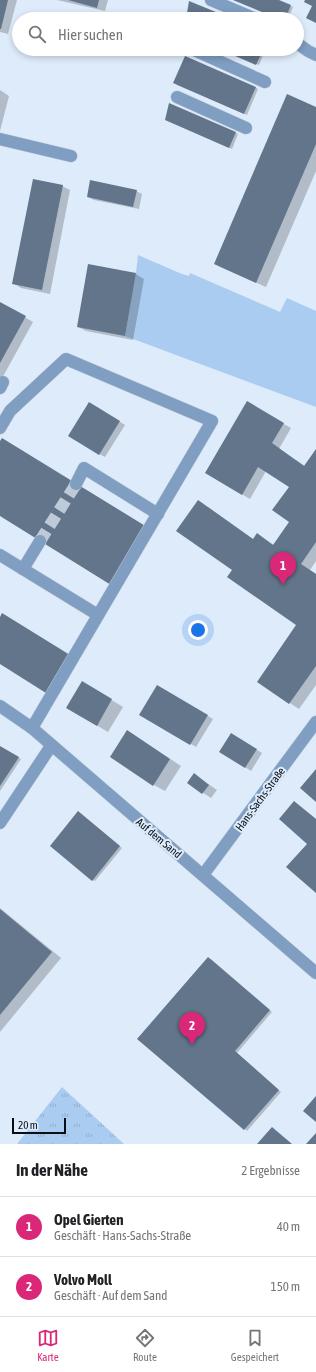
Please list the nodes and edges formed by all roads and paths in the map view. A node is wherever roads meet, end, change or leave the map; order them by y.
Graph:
1 (211, 0) edge
2 (239, 12) edge
3 (207, 56) edge
4 (265, 82) dead end
5 (177, 97) dead end
6 (246, 128) dead end
7 (0, 139) edge
8 (71, 156) dead end
9 (0, 428) edge
10 (76, 484) tunnel mouth
11 (158, 514) junction
12 (40, 541) tunnel mouth
13 (0, 555) edge
14 (23, 569) junction
15 (98, 616) junction
16 (0, 706) edge
17 (316, 724) edge
18 (32, 728) junction
19 (51, 746) junction
20 (0, 823) edge
21 (203, 875) junction
22 (316, 972) edge

1 - 2 street
3 - 4 street
5 - 6 street
7 - 8 street
9 - 11 street
10 - 11 street
11 - 15 street
12 - 14 street
13 - 14 street
14 - 15 street
15 - 18 street
16 - 18 street, Auf dem Sand
17 - 21 street, Hans-Sachs-Straße
18 - 19 street, Auf dem Sand
19 - 20 street
19 - 21 street, Auf dem Sand
21 - 22 street, Auf dem Sand

